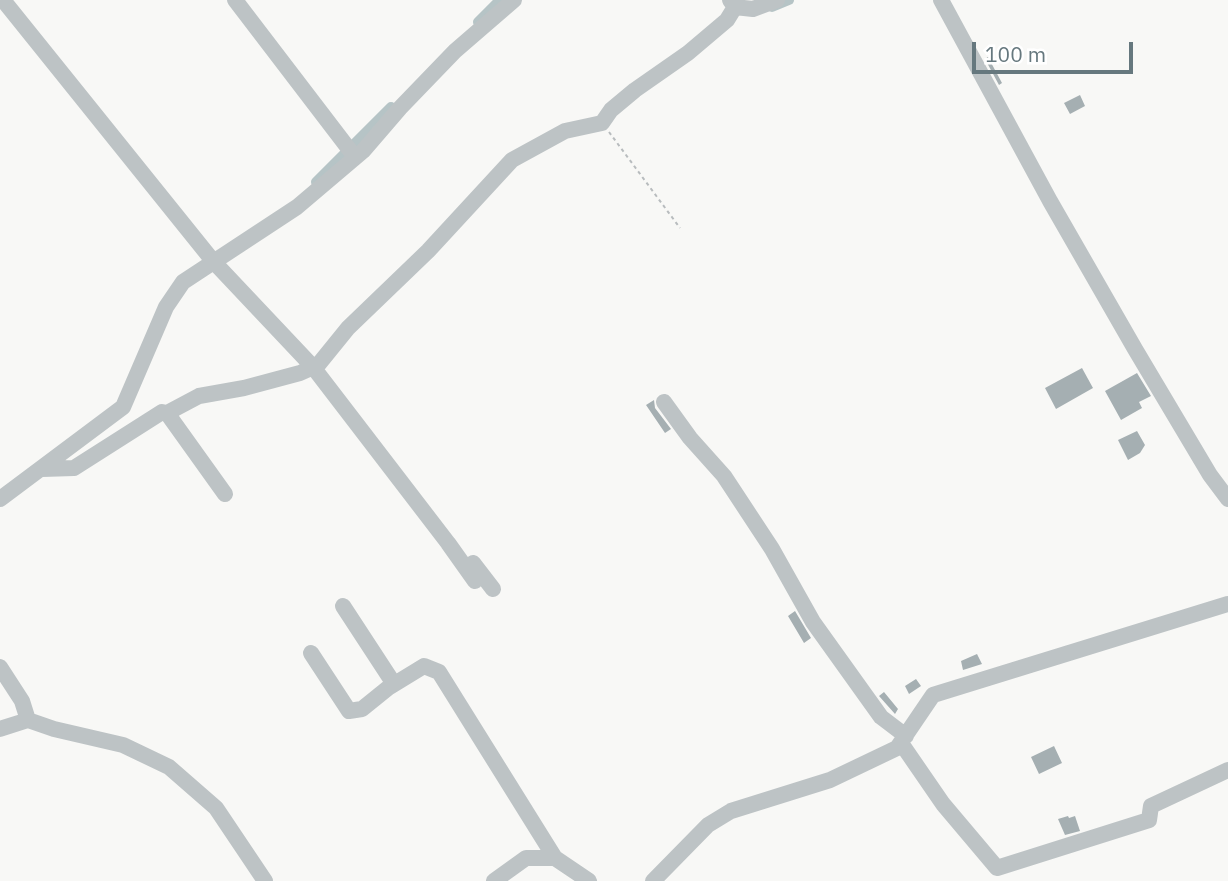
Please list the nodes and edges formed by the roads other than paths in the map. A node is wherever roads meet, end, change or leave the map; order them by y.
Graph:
1 (3, 0) edge
2 (235, 0) edge
3 (514, 0) edge
4 (777, 0) edge
5 (941, 0) edge
6 (733, 4) edge
7 (355, 157) junction
8 (214, 261) junction
9 (313, 367) junction
10 (664, 402) dead end
11 (167, 413) junction
12 (40, 470) junction
13 (225, 494) dead end
14 (412, 496) junction
15 (0, 499) edge
16 (1228, 499) edge
17 (475, 581) dead end
18 (493, 589) dead end
19 (1228, 604) edge
20 (343, 606) dead end
21 (311, 653) dead end
22 (0, 667) edge
23 (394, 684) junction
24 (28, 719) junction
25 (0, 729) edge
26 (904, 739) junction
27 (1228, 770) edge
28 (555, 858) junction
29 (265, 881) edge
30 (494, 881) edge
31 (589, 881) edge
32 (653, 881) edge

1 - 8 street
2 - 7 street
3 - 7 street
4 - 6 street
5 - 16 street
6 - 9 street
7 - 8 street
8 - 9 street
8 - 12 street
9 - 11 street
9 - 14 street
10 - 26 street
11 - 12 street
11 - 13 street
12 - 15 street
14 - 17 street
14 - 18 street
19 - 26 street
20 - 23 street
21 - 23 street
22 - 24 street
23 - 28 street
24 - 25 street
24 - 29 street
26 - 27 street
26 - 32 street
28 - 30 street
28 - 31 street

